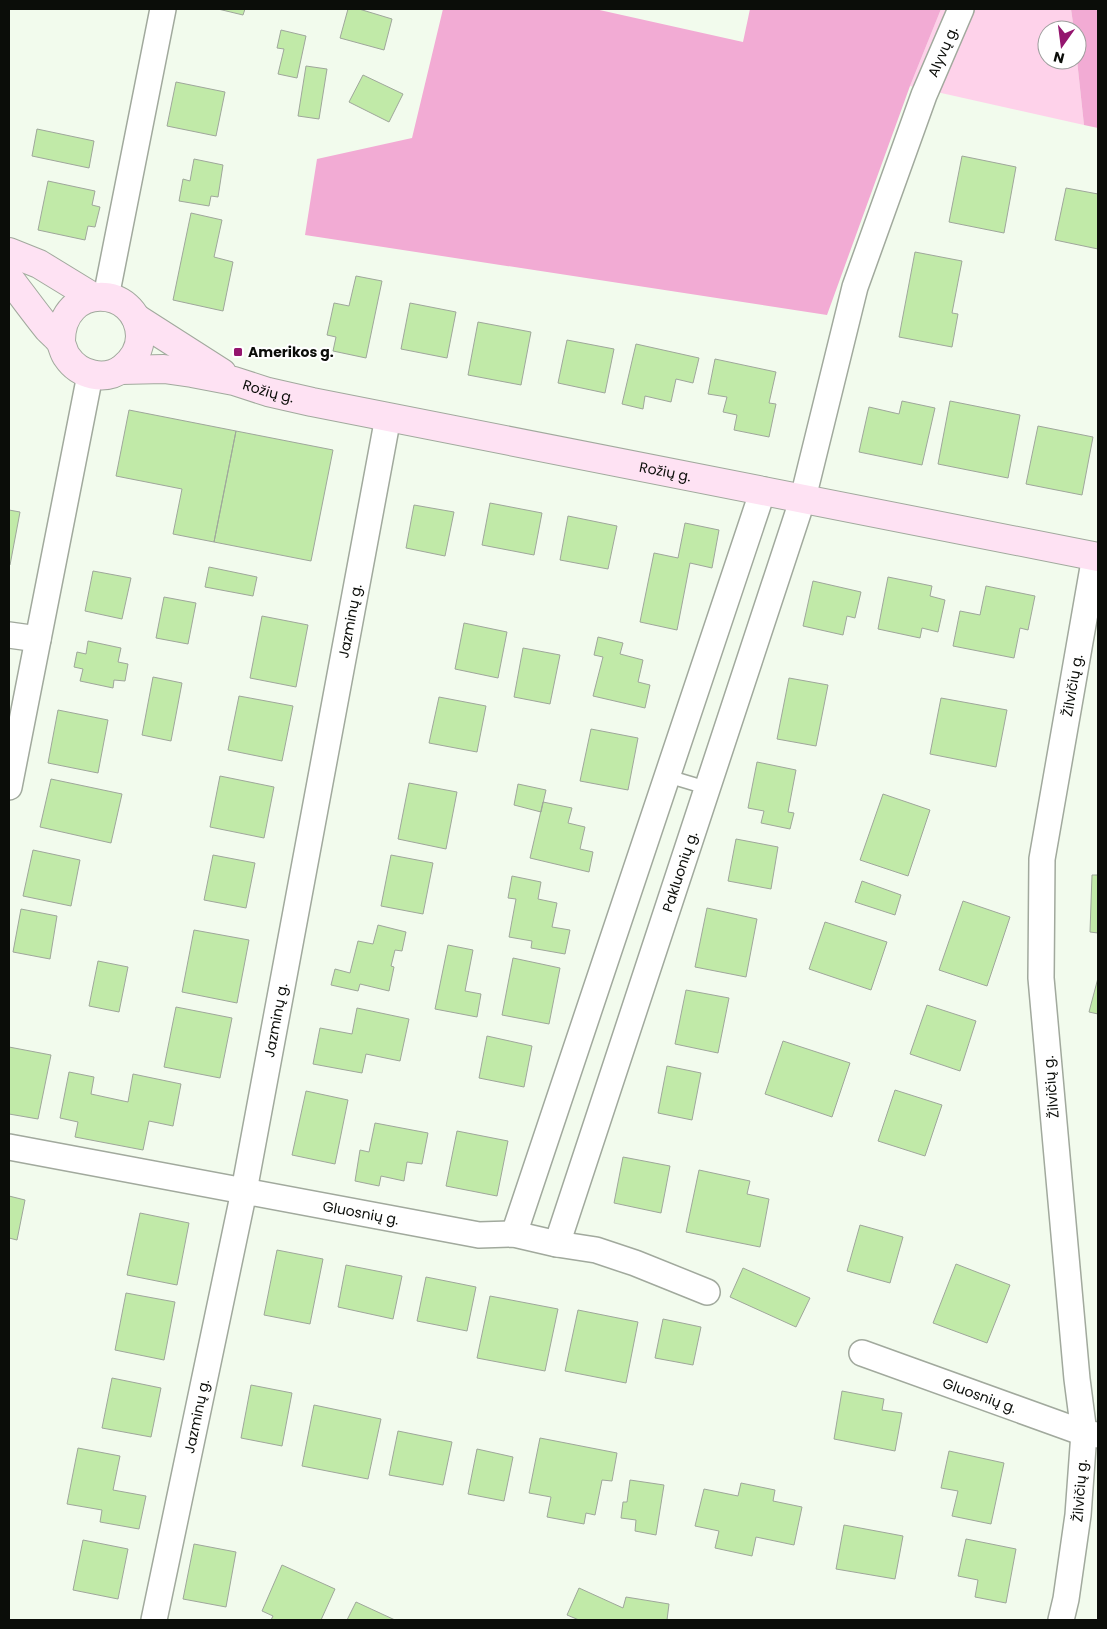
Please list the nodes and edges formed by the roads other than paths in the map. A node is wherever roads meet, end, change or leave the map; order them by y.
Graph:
1 (163, 9) edge
2 (961, 9) edge
3 (9, 252) edge
4 (9, 278) edge
5 (100, 297) junction
6 (136, 318) junction
7 (61, 342) junction
8 (121, 370) junction
9 (90, 374) junction
10 (234, 381) junction
11 (388, 417) junction
12 (763, 490) junction
13 (803, 498) junction
14 (1097, 557) edge
15 (9, 635) edge
16 (38, 639) junction
17 (667, 776) junction
18 (9, 787) edge
19 (707, 788) junction
20 (9, 1147) edge
21 (244, 1192) junction
22 (514, 1234) junction
23 (557, 1244) junction
24 (706, 1292) dead end
25 (862, 1354) dead end
26 (1091, 1434) edge
27 (154, 1620) edge
28 (1061, 1620) edge

1 - 5 street
2 - 13 street, Alyvų g.
3 - 5 street
4 - 7 street
5 - 6 street
5 - 7 street
6 - 8 street
6 - 10 street, Rožių g.
7 - 9 street
8 - 9 street
8 - 10 street, Rožių g.
9 - 16 street
10 - 11 street, Rožių g.
11 - 12 street, Rožių g.
11 - 21 street, Jazminų g.
12 - 13 street, Rožių g.
12 - 17 street
13 - 14 street, Rožių g.
13 - 19 street, Pakluonių g.
14 - 26 street, Žilvičių g.
15 - 16 street
16 - 18 street
17 - 19 lane
17 - 22 street
19 - 23 street, Pakluonių g.
20 - 21 street, Gluosnių g.
21 - 22 street, Gluosnių g.
21 - 27 street, Jazminų g.
22 - 23 street, Gluosnių g.
23 - 24 street, Gluosnių g.
25 - 26 street, Gluosnių g.
26 - 28 street, Žilvičių g.

